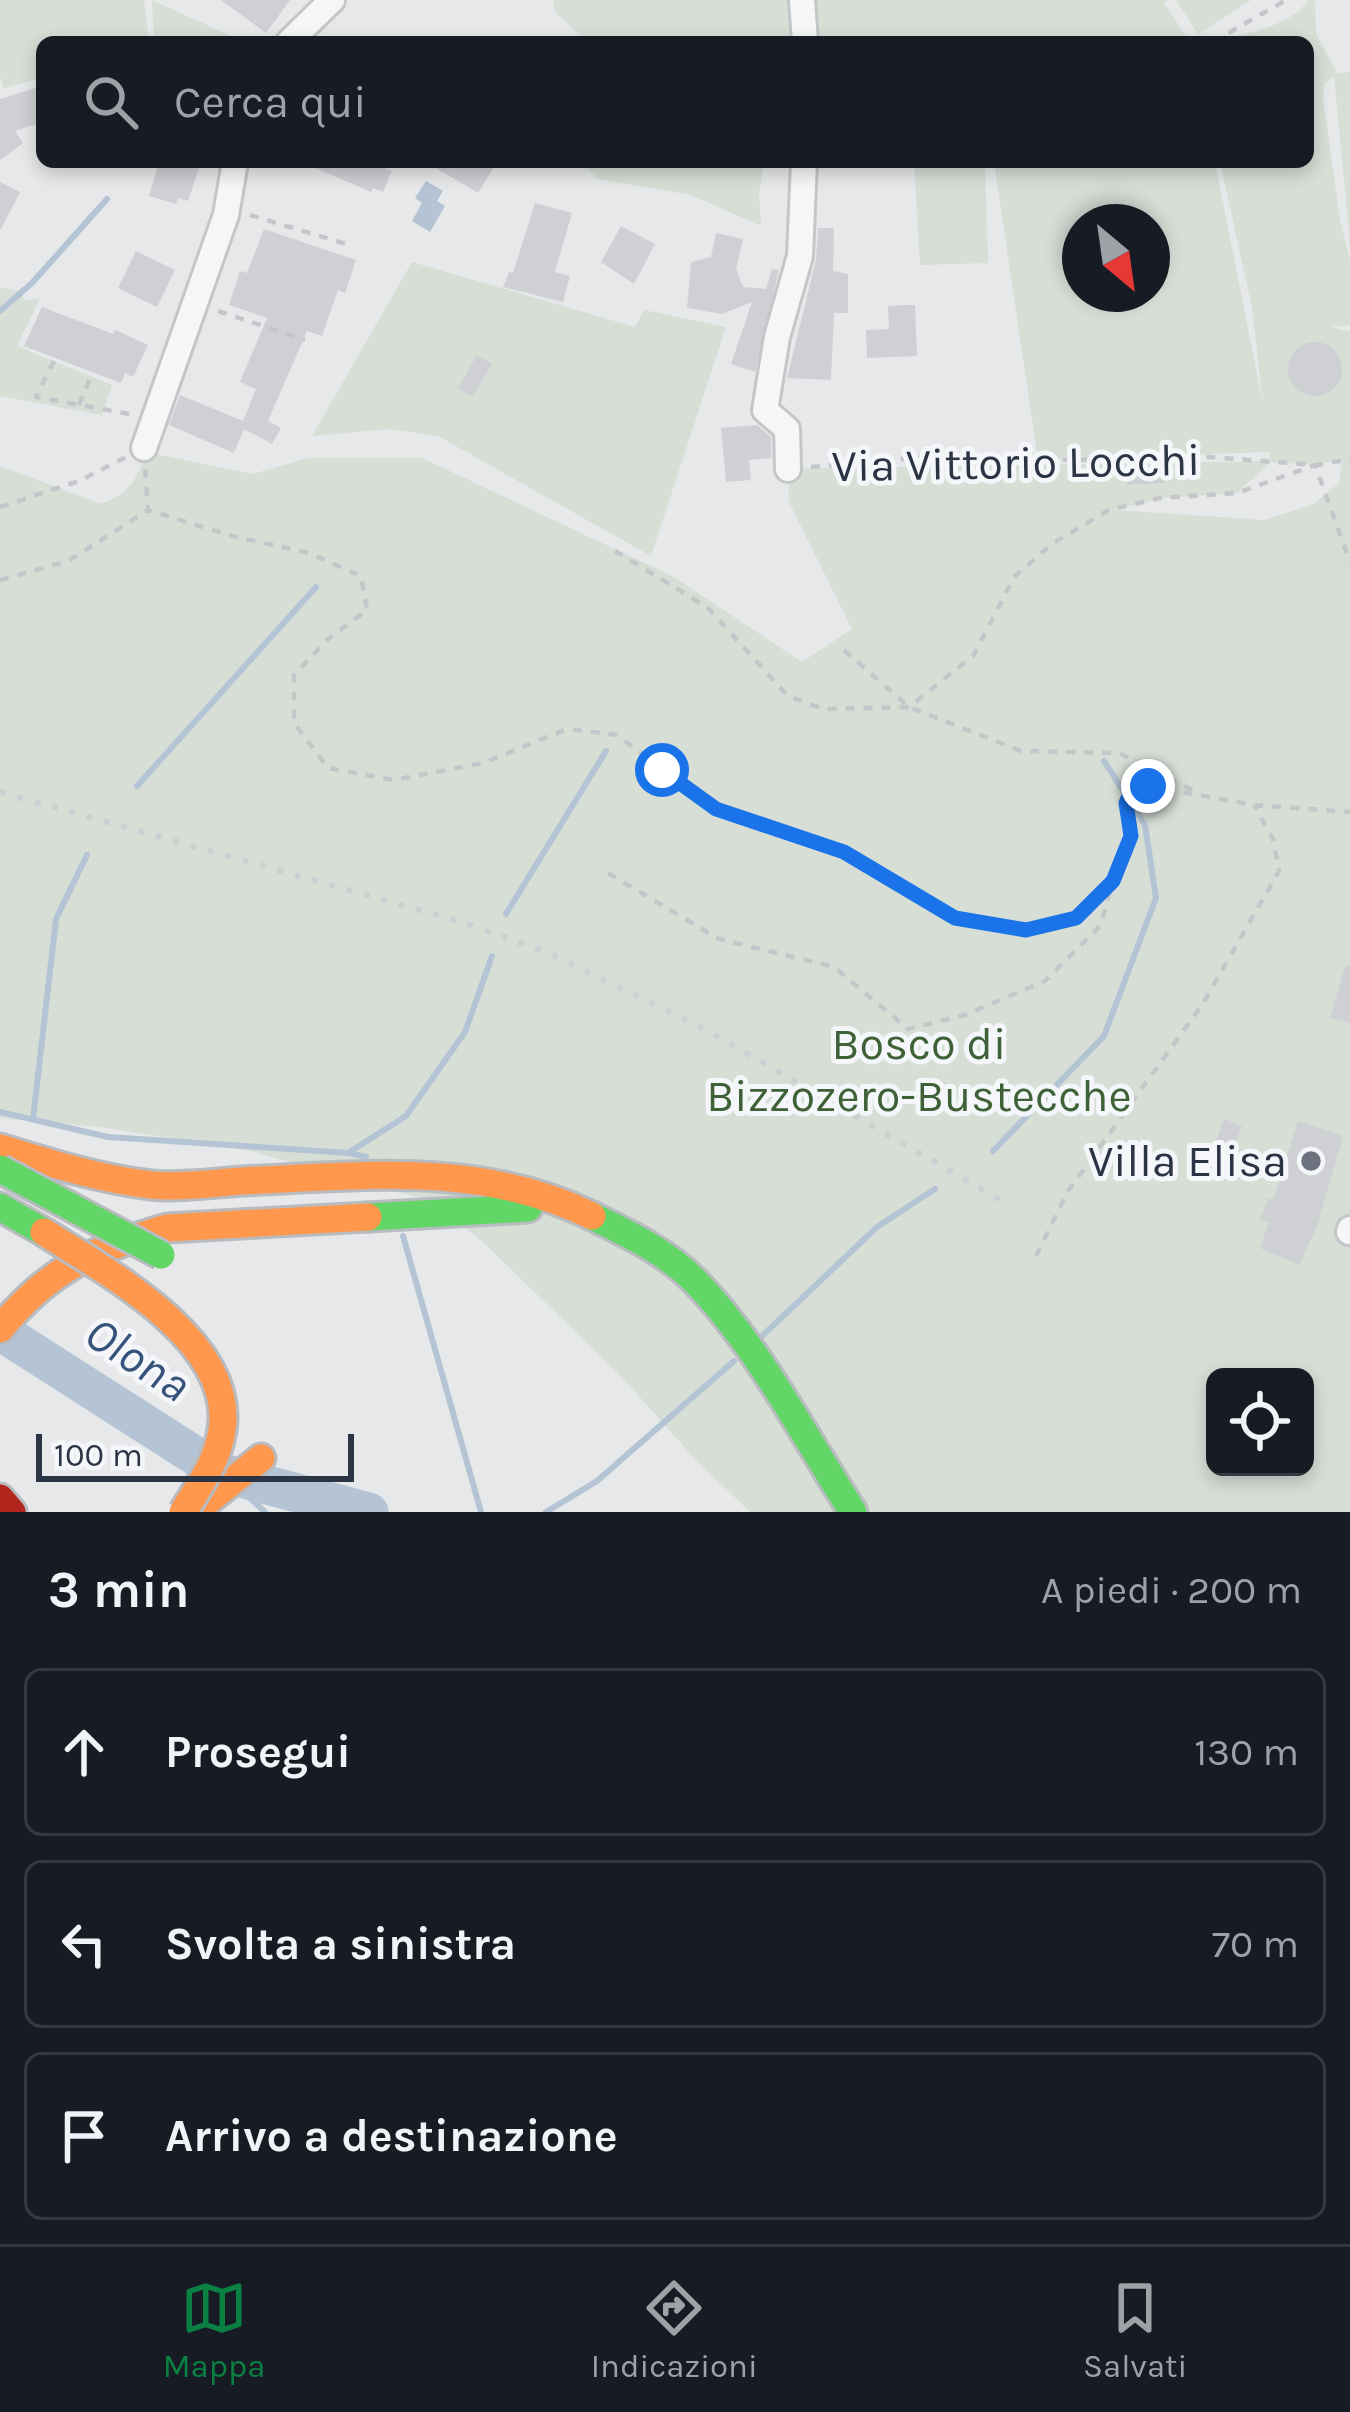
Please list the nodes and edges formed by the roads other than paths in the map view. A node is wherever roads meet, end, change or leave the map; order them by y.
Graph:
1 (332, 0) edge
2 (802, 0) edge
3 (295, 36) edge
4 (805, 36) edge
5 (234, 168) edge
6 (804, 168) edge
7 (144, 448) road end
8 (788, 470) road end
9 (0, 1148) edge
10 (0, 1169) edge
11 (0, 1207) edge
12 (598, 1219) junction
13 (44, 1232) junction
14 (161, 1256) dead end
15 (197, 1316) dead end
16 (0, 1329) edge
17 (773, 1385) junction
18 (261, 1459) dead end
19 (0, 1498) edge
20 (12, 1512) edge
21 (183, 1512) edge
22 (194, 1512) edge
23 (824, 1512) edge
24 (853, 1512) edge
25 (878, 1512) edge

1 - 3 street
2 - 4 street
5 - 7 street
6 - 8 street, Via Vittorio Locchi
9 - 12 highway
10 - 14 highway, bridge
11 - 13 highway
12 - 16 highway
12 - 17 highway
13 - 15 highway, bridge
13 - 21 highway, bridge
17 - 23 highway
17 - 24 highway
17 - 25 highway
18 - 22 highway
19 - 20 highway

